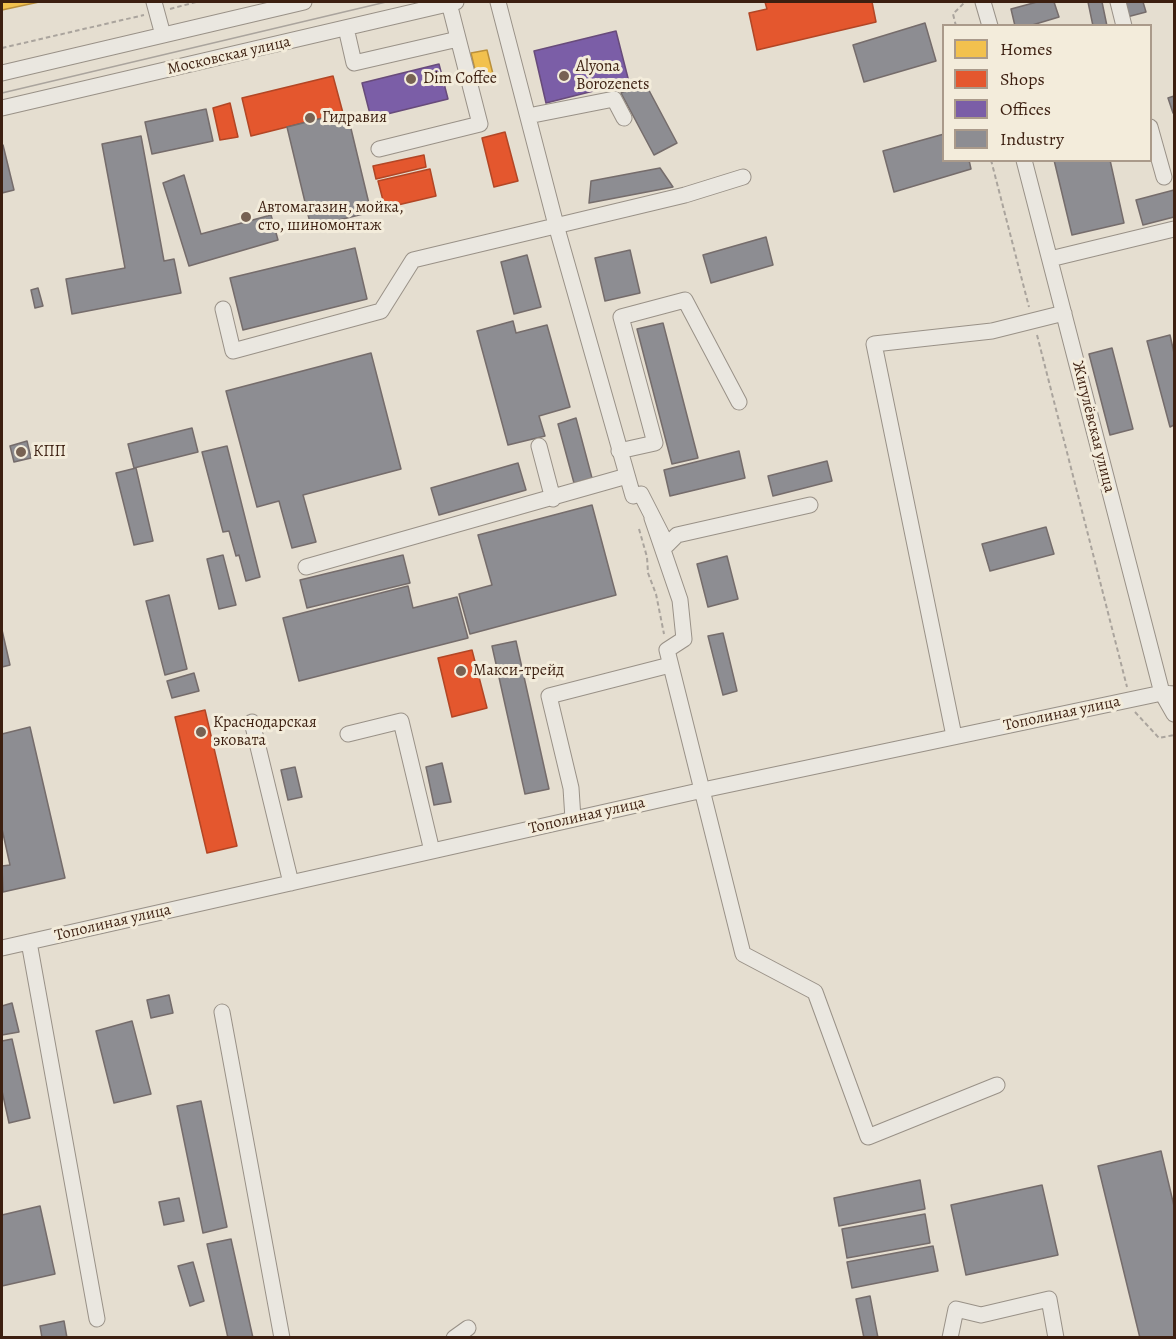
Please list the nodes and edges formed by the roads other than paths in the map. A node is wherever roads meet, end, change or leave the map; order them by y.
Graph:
1 (452, 2) edge
2 (498, 2) edge
3 (983, 2) edge
4 (1118, 2) edge
5 (294, 3) edge
6 (156, 7) edge
7 (989, 24) edge
8 (1124, 24) edge
9 (346, 28) junction
10 (163, 35) junction
11 (458, 39) junction
12 (2, 73) edge
13 (2, 108) edge
14 (528, 116) junction
15 (624, 118) dead end
16 (1152, 134) edge
17 (379, 149) dead end
18 (1025, 162) edge
19 (743, 177) dead end
20 (1164, 177) dead end
21 (556, 225) junction
22 (1174, 229) edge
23 (1050, 259) junction
24 (222, 309) dead end
25 (1064, 313) junction
26 (739, 402) dead end
27 (539, 447) dead end
28 (620, 451) junction
29 (627, 476) junction
30 (553, 499) junction
31 (810, 505) dead end
32 (652, 518) junction
33 (306, 567) dead end
34 (668, 658) junction
35 (1168, 693) edge
36 (1174, 714) edge
37 (252, 722) dead end
38 (348, 734) dead end
39 (954, 736) junction
40 (703, 790) junction
41 (573, 819) junction
42 (432, 851) junction
43 (291, 883) junction
44 (29, 942) junction
45 (2, 948) edge
46 (222, 1012) dead end
47 (998, 1085) dead end
48 (97, 1319) dead end
49 (468, 1328) dead end
50 (282, 1338) edge
51 (454, 1338) edge
52 (950, 1338) edge
53 (1056, 1338) edge

1 - 9 street, Московская улица
1 - 11 street
2 - 14 street
3 - 7 street
4 - 8 street
5 - 10 street
6 - 10 street
9 - 11 street
9 - 13 street, Московская улица
10 - 12 street
11 - 17 street
14 - 15 street
14 - 21 street
16 - 20 street
18 - 23 street, Жигулёвская улица
19 - 21 street
21 - 24 street
21 - 28 street
22 - 23 street
23 - 25 street, Жигулёвская улица
25 - 35 street, Жигулёвская улица
25 - 39 street
26 - 28 street
27 - 30 street
28 - 29 street
29 - 30 street
29 - 32 street
30 - 33 street
31 - 32 street
32 - 34 street
34 - 40 street
34 - 41 street
35 - 36 street, Жигулёвская улица
35 - 39 street, Тополиная улица
37 - 43 street
38 - 42 street
39 - 40 street, Тополиная улица
40 - 41 street, Тополиная улица
40 - 47 street
41 - 42 street, Тополиная улица
42 - 43 street, Тополиная улица
43 - 44 street, Тополиная улица
44 - 45 street, Тополиная улица
44 - 48 street
46 - 50 street
49 - 51 street
52 - 53 street

